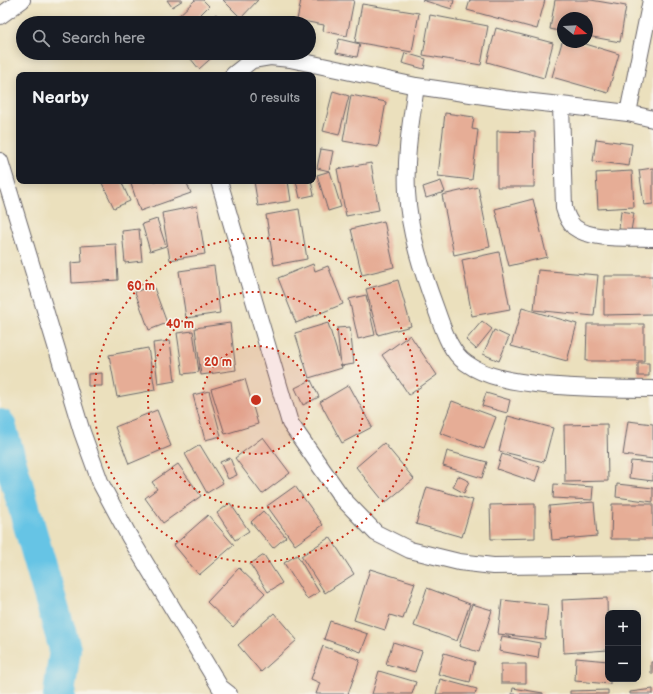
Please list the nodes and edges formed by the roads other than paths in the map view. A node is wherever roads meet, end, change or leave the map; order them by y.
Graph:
1 (22, 0) edge
2 (651, 0) edge
3 (0, 16) edge
4 (252, 60) edge
5 (295, 60) edge
6 (237, 72) edge
7 (416, 86) junction
8 (561, 104) junction
9 (628, 113) junction
10 (653, 120) edge
11 (0, 161) edge
12 (220, 184) edge
13 (653, 238) edge
14 (653, 389) edge
15 (653, 564) edge
16 (223, 692) edge

1 - 3 street
2 - 9 street
4 - 6 street
5 - 7 street
7 - 8 street
7 - 14 street
8 - 9 street
8 - 13 street
9 - 10 street
11 - 16 street
12 - 15 street

